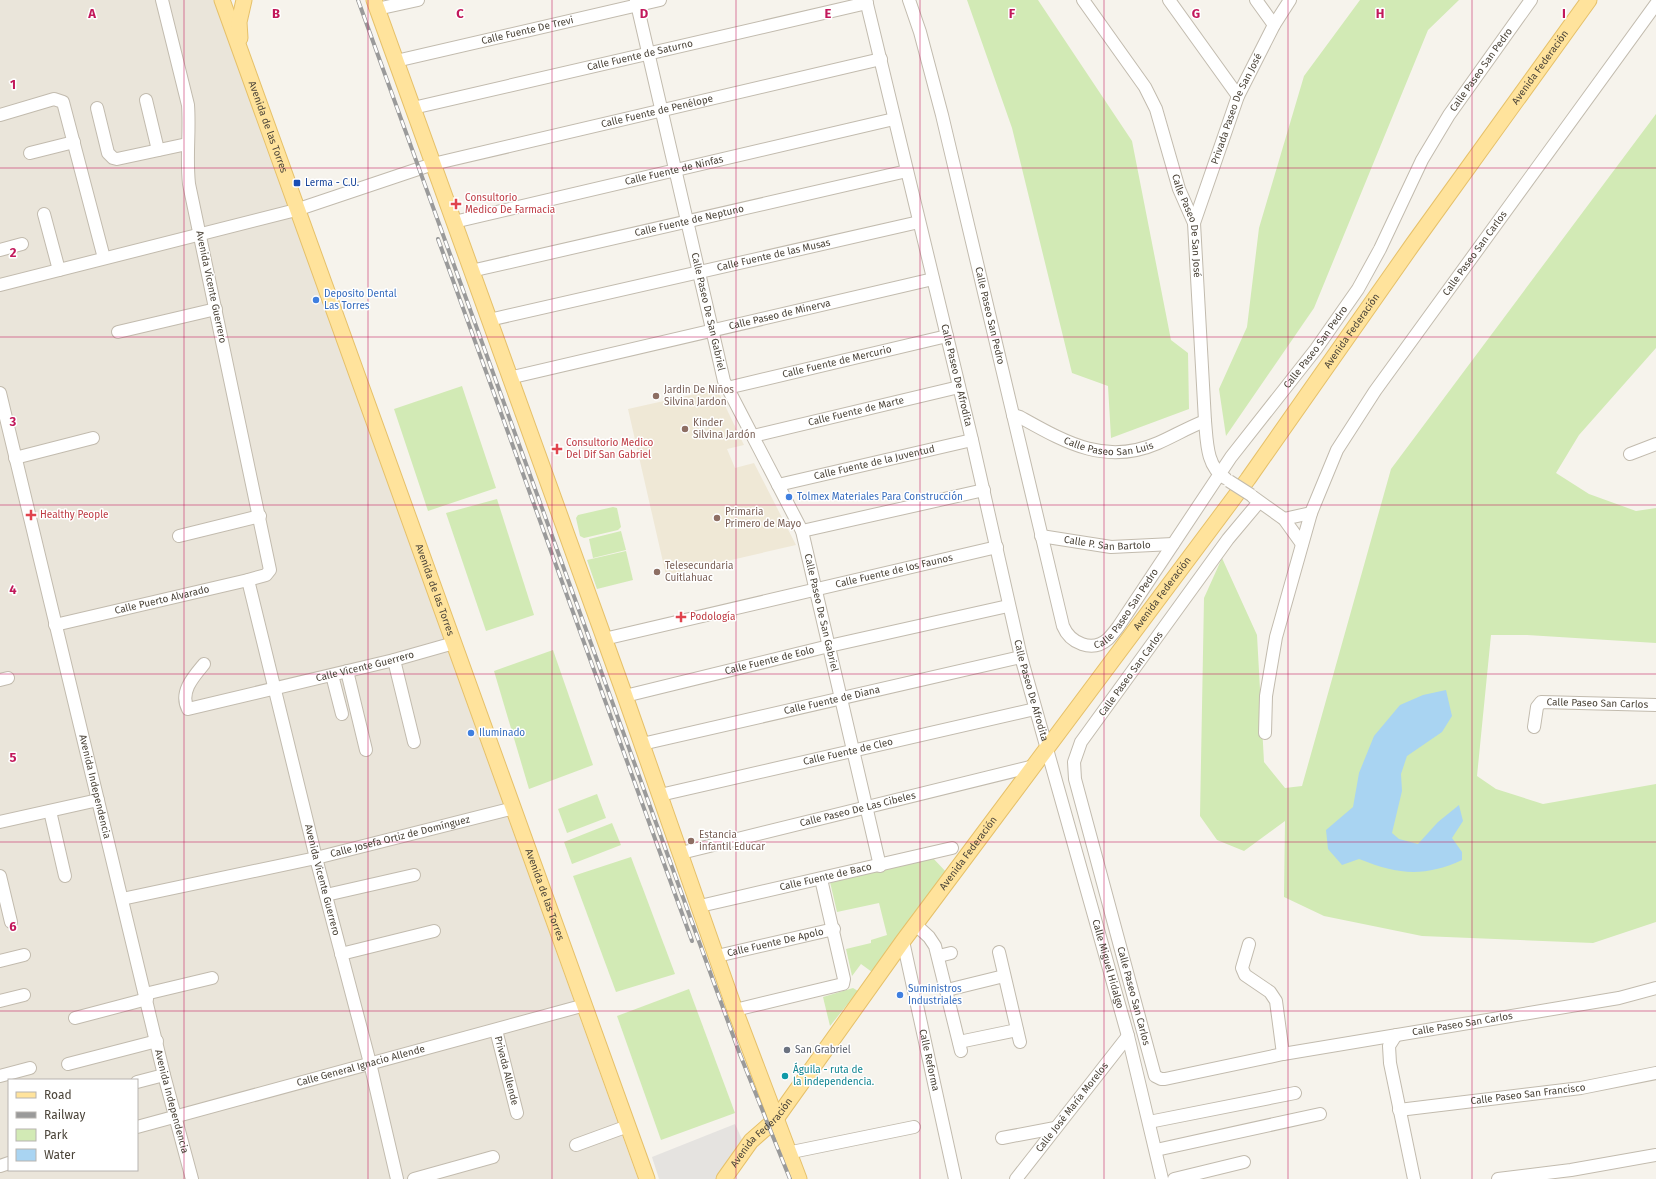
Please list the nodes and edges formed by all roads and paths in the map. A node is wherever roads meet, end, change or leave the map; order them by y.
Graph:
1 (162, 0) edge
2 (222, 0) edge
3 (244, 0) edge
4 (418, 0) edge
5 (660, 0) edge
6 (909, 0) edge
7 (1083, 0) edge
8 (1169, 0) edge
9 (1256, 0) edge
10 (1290, 0) edge
11 (1532, 0) edge
12 (1589, 0) edge
13 (867, 2) edge
14 (636, 3) edge
15 (1656, 4) edge
16 (376, 5) edge
17 (1274, 25) junction
18 (649, 53) junction
19 (242, 57) junction
20 (881, 59) junction
21 (396, 61) junction
22 (1238, 96) junction
23 (146, 100) dead end
24 (97, 108) dead end
25 (414, 108) junction
26 (662, 111) junction
27 (0, 115) edge
28 (894, 119) junction
29 (74, 142) junction
30 (187, 144) junction
31 (158, 150) junction
32 (30, 153) dead end
33 (433, 164) junction
34 (676, 170) junction
35 (907, 171) junction
36 (296, 210) junction
37 (44, 214) dead end
38 (688, 221) junction
39 (454, 222) junction
40 (918, 222) junction
41 (1194, 223) junction
42 (201, 234) junction
43 (22, 244) dead end
44 (0, 250) edge
45 (104, 258) junction
46 (59, 270) junction
47 (471, 270) junction
48 (699, 273) junction
49 (933, 279) junction
50 (0, 285) edge
51 (216, 309) junction
52 (489, 320) junction
53 (712, 331) junction
54 (118, 332) dead end
55 (947, 336) junction
56 (509, 378) junction
57 (959, 387) junction
58 (728, 388) junction
59 (0, 393) edge
60 (1013, 414) junction
61 (1205, 421) junction
62 (753, 436) junction
63 (93, 438) dead end
64 (972, 440) junction
65 (1656, 444) edge
66 (1630, 454) dead end
67 (15, 458) junction
68 (1224, 477) junction
69 (778, 485) junction
70 (984, 490) junction
71 (1255, 499) junction
72 (1311, 513) junction
73 (260, 516) junction
74 (1284, 519) junction
75 (802, 531) junction
76 (179, 536) dead end
77 (1041, 536) junction
78 (1173, 544) junction
79 (1302, 544) junction
80 (997, 547) junction
81 (269, 574) joint
82 (248, 580) junction
83 (816, 589) junction
84 (1008, 606) junction
85 (55, 625) junction
86 (604, 639) junction
87 (454, 643) junction
88 (829, 646) junction
89 (1021, 657) junction
90 (394, 660) junction
91 (204, 664) dead end
92 (347, 671) junction
93 (332, 675) junction
94 (275, 688) junction
95 (625, 696) junction
96 (843, 698) junction
97 (1656, 705) edge
98 (1035, 709) junction
99 (342, 714) dead end
100 (1534, 727) dead end
101 (1265, 732) dead end
102 (414, 742) dead end
103 (642, 744) junction
104 (366, 750) dead end
105 (1047, 750) junction
106 (854, 752) junction
107 (1034, 766) junction
108 (660, 795) junction
109 (98, 800) junction
110 (514, 808) junction
111 (866, 808) junction
112 (50, 811) junction
113 (0, 822) edge
114 (952, 848) dead end
115 (681, 853) junction
116 (316, 858) junction
117 (880, 866) junction
118 (414, 875) dead end
119 (0, 876) edge
120 (65, 876) dead end
121 (821, 879) junction
122 (326, 895) junction
123 (122, 899) junction
124 (700, 906) junction
125 (10, 922) dead end
126 (916, 925) junction
127 (834, 929) junction
128 (434, 931) dead end
129 (903, 941) junction
130 (1249, 944) dead end
131 (999, 952) dead end
132 (951, 953) dead end
133 (341, 954) junction
134 (24, 955) dead end
135 (717, 956) junction
136 (939, 956) junction
137 (0, 961) edge
138 (1004, 976) junction
139 (212, 978) dead end
140 (1656, 988) edge
141 (947, 990) junction
142 (24, 995) dead end
143 (146, 996) junction
144 (0, 1001) edge
145 (584, 1005) junction
146 (735, 1010) junction
147 (75, 1018) dead end
148 (496, 1030) junction
149 (1396, 1035) junction
150 (1128, 1036) junction
151 (1367, 1040) junction
152 (157, 1041) junction
153 (1283, 1054) junction
154 (370, 1063) junction
155 (1390, 1063) junction
156 (68, 1064) dead end
157 (30, 1068) dead end
158 (1656, 1073) edge
159 (164, 1075) junction
160 (0, 1076) edge
161 (138, 1082) edge
162 (1295, 1093) dead end
163 (1399, 1110) junction
164 (517, 1113) dead end
165 (1320, 1114) dead end
166 (175, 1117) junction
167 (776, 1119) junction
168 (1149, 1122) junction
169 (628, 1126) junction
170 (914, 1126) dead end
171 (138, 1127) edge
172 (1055, 1128) junction
173 (1002, 1138) dead end
174 (576, 1145) dead end
175 (1156, 1150) junction
176 (788, 1153) junction
177 (1656, 1155) edge
178 (493, 1157) dead end
179 (1244, 1162) dead end
180 (192, 1179) edge
181 (397, 1179) edge
182 (414, 1179) edge
183 (647, 1179) edge
184 (724, 1179) edge
185 (799, 1179) edge
186 (955, 1179) edge
187 (1016, 1179) edge
188 (1162, 1179) edge
189 (1174, 1179) edge
190 (1414, 1179) edge
191 (1498, 1179) edge

1 - 30 street, Avenida Vicente Guerrero
2 - 19 main road, Avenida de las Torres
3 - 19 main road
4 - 16 street
5 - 14 street, Calle Fuente De Trevi
6 - 60 street, Calle Paseo San Pedro
7 - 41 street, Calle Paseo De San José
8 - 22 street
9 - 17 street
10 - 17 street, Privada Paseo De San José
11 - 68 street, Calle Paseo San Pedro
12 - 105 main road, Avenida Federación
13 - 18 street, Calle Fuente de Saturno
13 - 20 street, Calle Paseo De Afrodita
14 - 18 street, Calle Paseo De San Gabriel
14 - 21 street, Calle Fuente De Trevi
15 - 72 street, Calle Paseo San Carlos
16 - 21 main road
17 - 22 street, Privada Paseo De San José
18 - 25 street, Calle Fuente de Saturno
18 - 26 street, Calle Paseo De San Gabriel
19 - 36 main road, Avenida de las Torres
20 - 26 street, Calle Fuente de Penélope
20 - 28 street, Calle Paseo De Afrodita
21 - 25 main road
22 - 41 street, Privada Paseo De San José
23 - 31 street
24 - 31 street
25 - 33 main road
26 - 33 street, Calle Fuente de Penélope
26 - 34 street, Calle Paseo De San Gabriel
27 - 29 street
28 - 34 street, Calle Fuente de Ninfas
28 - 35 street, Calle Paseo De Afrodita
29 - 32 street
29 - 45 street
30 - 31 street
30 - 42 street, Avenida Vicente Guerrero
33 - 36 street, Calle Fuente de Penélope
33 - 39 main road
34 - 38 street, Calle Paseo De San Gabriel
34 - 39 street, Calle Fuente de Ninfas
35 - 38 street, Calle Fuente de Neptuno
35 - 40 street, Calle Paseo De Afrodita
36 - 42 street, Calle Fuente de Penélope
36 - 87 main road, Avenida de las Torres
37 - 46 street
38 - 47 street, Calle Fuente de Neptuno
38 - 48 street, Calle Paseo De San Gabriel
39 - 47 main road
40 - 48 street, Calle Fuente de las Musas
40 - 49 street, Calle Paseo De Afrodita
41 - 61 street, Calle Paseo De San José
42 - 45 street, Calle Fuente de Penélope
42 - 51 street, Avenida Vicente Guerrero
43 - 44 street
45 - 46 street, Calle Fuente de Penélope
46 - 50 street, Calle Fuente de Penélope
47 - 52 main road
48 - 52 street, Calle Fuente de las Musas
48 - 53 street, Calle Paseo De San Gabriel
49 - 53 street, Calle Paseo de Minerva
49 - 55 street, Calle Paseo De Afrodita
51 - 54 street
51 - 73 street, Avenida Vicente Guerrero
52 - 56 main road
53 - 56 street, Calle Paseo de Minerva
53 - 58 street, Calle Paseo De San Gabriel
55 - 57 street, Calle Paseo De Afrodita
55 - 58 street, Calle Fuente de Mercurio
56 - 86 main road
57 - 62 street, Calle Fuente de Marte
57 - 64 street, Calle Paseo De Afrodita
58 - 62 street, Calle Paseo De San Gabriel
59 - 67 street, Avenida Independencia
60 - 61 street, Calle Paseo San Luis
60 - 77 street, Calle Paseo San Pedro
61 - 68 street, Calle Paseo De San José
62 - 69 street, Calle Paseo De San Gabriel
63 - 67 street
64 - 69 street, Calle Fuente de la Juventud
64 - 70 street, Calle Paseo De Afrodita
65 - 66 street
67 - 85 street, Avenida Independencia
68 - 71 street, bridge
68 - 78 street, Calle Paseo San Pedro
69 - 75 street, Calle Paseo De San Gabriel
70 - 75 street
70 - 80 street, Calle Paseo De Afrodita
71 - 74 street
71 - 153 street, Calle Paseo San Carlos
72 - 74 street
72 - 79 street, Calle Paseo San Carlos
73 - 76 street
73 - 81 street, Avenida Vicente Guerrero
74 - 79 street
75 - 83 street, Calle Paseo De San Gabriel
77 - 78 street, Calle P. San Bartolo
77 - 78 street, Calle Paseo San Pedro
79 - 101 street, Calle Paseo San Carlos
80 - 83 street, Calle Fuente de los Faunos
80 - 84 street, Calle Paseo De Afrodita
81 - 82 street, Calle Puerto Alvarado
82 - 85 street, Calle Puerto Alvarado
82 - 94 street, Avenida Vicente Guerrero
83 - 86 street, Calle Fuente de los Faunos
83 - 88 street, Calle Paseo De San Gabriel
84 - 88 street, Calle Fuente de Eolo
84 - 89 street, Calle Paseo De Afrodita
85 - 109 street, Avenida Independencia
86 - 95 main road
87 - 90 street, Calle Vicente Guerrero
87 - 110 main road, Avenida de las Torres
88 - 95 street, Calle Fuente de Eolo
88 - 96 street, Calle Paseo De San Gabriel
89 - 96 street, Calle Fuente de Diana
89 - 98 street, Calle Paseo De Afrodita
90 - 92 street, Calle Vicente Guerrero
90 - 102 street
91 - 94 street, Calle Vicente Guerrero
92 - 93 street, Calle Vicente Guerrero
92 - 104 street
93 - 94 street, Calle Vicente Guerrero
93 - 99 street
94 - 116 street, Avenida Vicente Guerrero
95 - 103 main road
96 - 103 street, Calle Fuente de Diana
96 - 106 street, Calle Paseo De San Gabriel
97 - 100 street, Calle Paseo San Carlos
98 - 105 street, Calle Paseo De Afrodita
98 - 106 street, Calle Fuente de Cleo
103 - 108 main road
105 - 107 main road, Avenida Federación
105 - 150 street, Calle Miguel Hidalgo
106 - 108 street, Calle Fuente de Cleo
106 - 111 street, Calle Paseo De San Gabriel
107 - 111 street, Calle Paseo De Las Cibeles
107 - 126 main road, Avenida Federación
108 - 115 main road
109 - 112 street
109 - 123 street, Avenida Independencia
110 - 116 street, Calle Josefa Ortiz de Domínguez
110 - 145 main road, Avenida de las Torres
111 - 115 street, Calle Paseo De Las Cibeles
111 - 117 street, Calle Paseo De San Gabriel
112 - 113 street
112 - 120 street
114 - 117 street, Calle Fuente de Baco
115 - 124 main road
116 - 122 street, Avenida Vicente Guerrero
116 - 123 street, Calle Josefa Ortiz de Domínguez
117 - 121 street, Calle Fuente de Baco
118 - 122 street
119 - 125 street
121 - 124 street, Calle Fuente de Baco
121 - 127 street
122 - 133 street, Avenida Vicente Guerrero
123 - 143 street, Avenida Independencia
124 - 135 main road
126 - 129 main road, Avenida Federación
126 - 136 street
127 - 135 street, Calle Fuente De Apolo
127 - 146 street
128 - 133 street
129 - 167 main road, Avenida Federación
129 - 186 street, Calle Reforma
130 - 153 street
131 - 138 street
132 - 136 street
133 - 154 street, Avenida Vicente Guerrero
134 - 137 street
135 - 146 main road
136 - 141 street
138 - 141 street
138 - 141 street
139 - 143 street
140 - 149 street, Calle Paseo San Carlos
142 - 144 street
143 - 147 street
143 - 152 street, Avenida Independencia
145 - 148 street, Calle General Ignacio Allende
145 - 169 main road, Avenida de las Torres
146 - 167 main road
148 - 154 street, Calle General Ignacio Allende
148 - 164 street, Privada Allende
149 - 151 street, Calle Paseo San Carlos
149 - 155 street
150 - 168 street, Calle Miguel Hidalgo
150 - 172 street, Calle José María Morelos
151 - 153 street, Calle Paseo San Carlos
151 - 155 street
152 - 156 street
152 - 159 street, Avenida Independencia
154 - 166 street, Calle General Ignacio Allende
154 - 181 street, Avenida Vicente Guerrero
155 - 163 street
157 - 160 street
158 - 163 street, Calle Paseo San Francisco
159 - 161 street
159 - 166 street, Avenida Independencia
162 - 168 street
163 - 190 street
165 - 175 street
166 - 171 street, Calle General Ignacio Allende
166 - 180 street, Avenida Independencia
167 - 176 main road
167 - 184 main road, Avenida Federación
168 - 175 street, Calle Miguel Hidalgo
169 - 174 street
169 - 183 main road, Avenida de las Torres
170 - 176 street
172 - 173 street
172 - 187 street, Calle José María Morelos
175 - 188 street, Calle Miguel Hidalgo
176 - 185 main road
177 - 191 street
178 - 182 street
179 - 189 street

